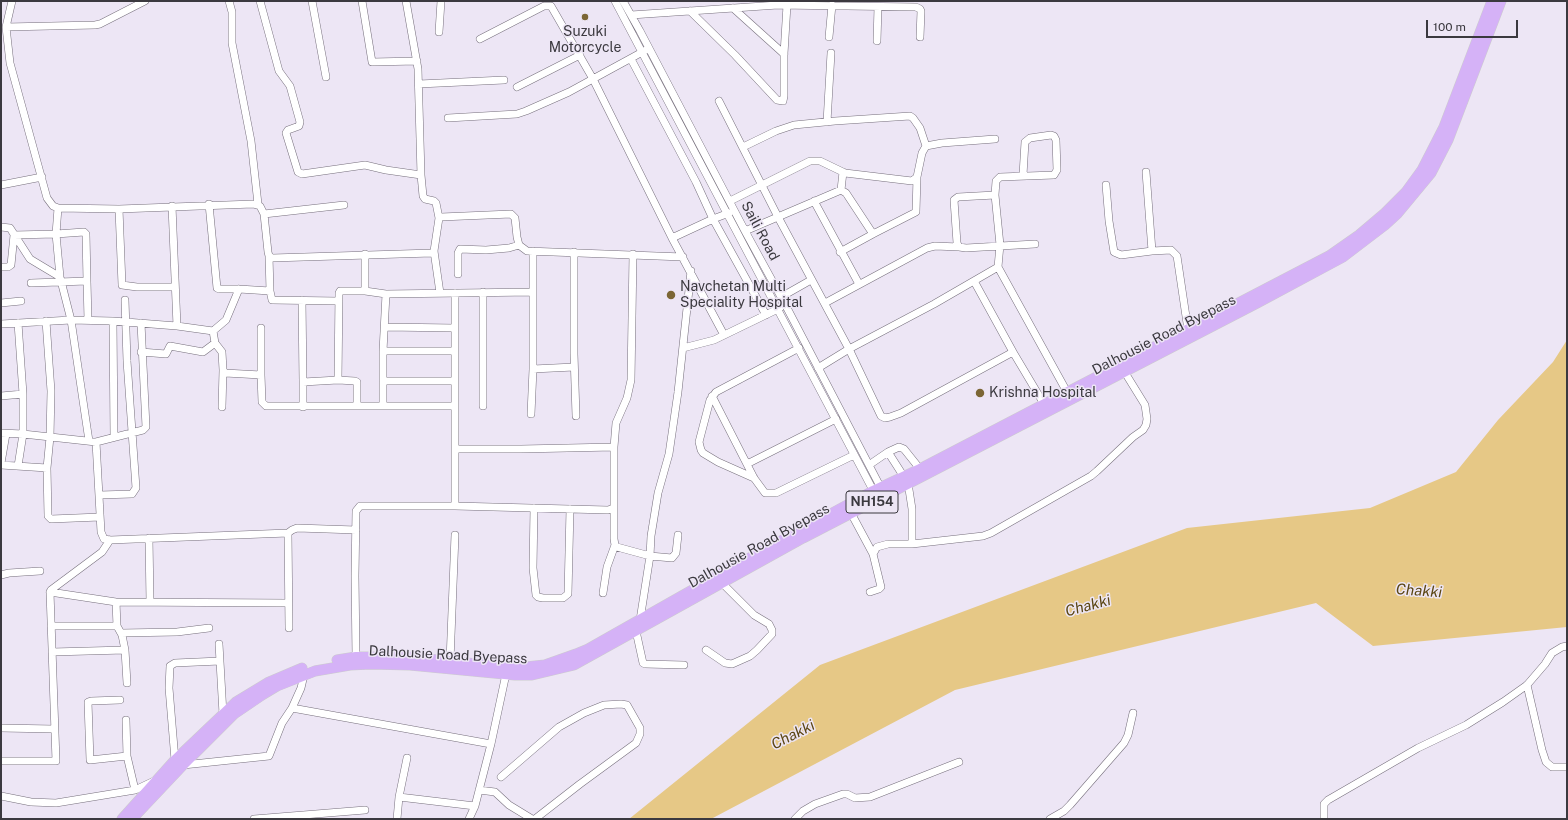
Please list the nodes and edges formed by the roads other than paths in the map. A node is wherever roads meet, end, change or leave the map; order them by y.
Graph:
1 (12, 1) edge
2 (146, 1) edge
3 (229, 1) edge
4 (260, 1) edge
5 (312, 1) edge
6 (362, 1) edge
7 (406, 1) edge
8 (441, 1) edge
9 (615, 1) edge
10 (623, 1) edge
11 (1492, 1) edge
12 (1501, 1) edge
13 (748, 4) edge
14 (787, 5) junction
15 (832, 5) junction
16 (878, 7) junction
17 (733, 8) junction
18 (690, 11) junction
19 (631, 15) junction
20 (6, 28) junction
21 (439, 32) dead end
22 (829, 37) dead end
23 (920, 37) dead end
24 (480, 39) dead end
25 (877, 40) dead end
26 (649, 48) junction
27 (642, 52) junction
28 (831, 53) dead end
29 (784, 54) junction
30 (580, 55) junction
31 (631, 59) junction
32 (417, 61) junction
33 (326, 77) dead end
34 (593, 79) junction
35 (504, 80) dead end
36 (419, 84) junction
37 (517, 87) dead end
38 (719, 100) dead end
39 (448, 118) dead end
40 (827, 122) junction
41 (995, 140) dead end
42 (926, 146) junction
43 (743, 147) junction
44 (843, 172) junction
45 (1146, 172) dead end
46 (421, 174) junction
47 (1023, 175) junction
48 (42, 177) junction
49 (917, 177) junction
50 (761, 184) junction
51 (1, 185) edge
52 (1106, 185) dead end
53 (841, 190) junction
54 (995, 195) junction
55 (730, 201) junction
56 (814, 201) junction
57 (209, 204) junction
58 (258, 204) junction
59 (344, 204) dead end
60 (172, 206) junction
61 (58, 208) junction
62 (119, 209) junction
63 (735, 210) junction
64 (264, 214) junction
65 (727, 214) junction
66 (778, 217) junction
67 (439, 218) junction
68 (713, 219) junction
69 (1, 227) edge
70 (745, 231) junction
71 (56, 234) junction
72 (873, 234) junction
73 (14, 235) junction
74 (672, 238) junction
75 (1035, 244) dead end
76 (1000, 245) junction
77 (519, 246) junction
78 (959, 247) junction
79 (533, 251) junction
80 (1152, 251) junction
81 (434, 252) junction
82 (574, 252) junction
83 (840, 252) junction
84 (365, 254) junction
85 (633, 254) junction
86 (269, 256) junction
87 (683, 257) junction
88 (1, 267) edge
89 (998, 267) junction
90 (691, 271) junction
91 (458, 274) dead end
92 (61, 280) junction
93 (811, 280) junction
94 (974, 280) junction
95 (87, 282) junction
96 (31, 283) dead end
97 (859, 284) junction
98 (175, 286) junction
99 (240, 289) junction
100 (270, 291) junction
101 (365, 292) junction
102 (483, 292) junction
103 (533, 292) junction
104 (440, 293) junction
105 (455, 293) junction
106 (386, 294) junction
107 (781, 297) junction
108 (125, 300) dead end
109 (302, 300) junction
110 (20, 301) dead end
111 (338, 301) junction
112 (1, 302) edge
113 (825, 303) junction
114 (786, 306) junction
115 (778, 309) junction
116 (766, 315) junction
117 (70, 320) junction
118 (88, 320) junction
119 (46, 321) junction
120 (113, 321) junction
121 (126, 322) junction
122 (18, 323) junction
123 (141, 323) junction
124 (1, 324) edge
125 (176, 326) junction
126 (385, 327) junction
127 (261, 328) dead end
128 (455, 328) junction
129 (1188, 330) junction
130 (213, 331) junction
131 (724, 335) junction
132 (216, 343) junction
133 (683, 348) junction
134 (799, 348) junction
135 (849, 349) junction
136 (383, 351) junction
137 (455, 351) junction
138 (141, 352) junction
139 (1013, 352) junction
140 (574, 367) junction
141 (818, 368) junction
142 (533, 369) junction
143 (223, 370) junction
144 (1124, 371) junction
145 (262, 375) junction
146 (338, 380) junction
147 (383, 381) junction
148 (455, 381) junction
149 (303, 382) junction
150 (1067, 392) junction
151 (23, 394) junction
152 (1, 396) edge
153 (712, 396) junction
154 (1044, 404) junction
155 (357, 406) junction
156 (383, 406) junction
157 (455, 406) junction
158 (483, 406) dead end
159 (222, 407) dead end
160 (303, 407) junction
161 (531, 414) dead end
162 (576, 416) dead end
163 (836, 419) junction
164 (133, 432) junction
165 (3, 434) edge
166 (23, 434) junction
167 (50, 437) junction
168 (114, 437) junction
169 (92, 441) junction
170 (614, 447) junction
171 (455, 449) junction
172 (888, 452) junction
173 (854, 455) junction
174 (1, 464) edge
175 (747, 464) junction
176 (869, 465) junction
177 (18, 466) junction
178 (47, 468) junction
179 (920, 469) junction
180 (754, 478) junction
181 (906, 480) junction
182 (879, 493) junction
183 (100, 496) junction
184 (455, 506) junction
185 (534, 508) junction
186 (614, 508) junction
187 (570, 509) junction
188 (851, 513) junction
189 (100, 517) junction
190 (356, 530) junction
191 (288, 533) junction
192 (454, 535) dead end
193 (678, 535) dead end
194 (150, 538) junction
195 (110, 540) junction
196 (912, 544) junction
197 (615, 546) junction
198 (873, 554) junction
199 (650, 556) junction
200 (40, 571) dead end
201 (1, 576) edge
202 (721, 582) junction
203 (50, 592) junction
204 (870, 592) dead end
205 (603, 594) dead end
206 (116, 602) junction
207 (150, 602) junction
208 (288, 603) junction
209 (640, 620) junction
210 (51, 626) junction
211 (117, 626) junction
212 (210, 628) dead end
213 (289, 628) dead end
214 (636, 631) junction
215 (121, 633) junction
216 (219, 644) dead end
217 (1567, 646) edge
218 (125, 650) junction
219 (706, 650) dead end
220 (52, 652) junction
221 (356, 657) junction
222 (220, 661) junction
223 (450, 661) junction
224 (684, 665) dead end
225 (506, 674) junction
226 (304, 675) junction
227 (126, 683) dead end
228 (1527, 685) junction
229 (120, 700) dead end
230 (292, 708) junction
231 (1133, 713) dead end
232 (223, 714) junction
233 (126, 720) dead end
234 (1, 728) edge
235 (54, 729) junction
236 (491, 744) junction
237 (127, 756) junction
238 (407, 758) dead end
239 (1, 761) edge
240 (179, 762) junction
241 (959, 762) dead end
242 (1567, 768) edge
243 (501, 777) dead end
244 (156, 780) junction
245 (135, 790) junction
246 (479, 790) junction
247 (1, 796) edge
248 (399, 797) junction
249 (475, 806) junction
250 (365, 810) dead end
251 (122, 819) edge
252 (132, 819) edge
253 (254, 819) edge
254 (397, 819) edge
255 (469, 819) edge
256 (534, 819) edge
257 (795, 819) edge
258 (1050, 819) edge
259 (1324, 819) edge

1 - 20 street
2 - 20 street
3 - 58 street
4 - 46 street
5 - 33 street
6 - 32 street
7 - 32 street
8 - 21 street
9 - 27 street
10 - 19 street, Saili Road
11 - 129 highway, NH154
12 - 144 highway, Dalhousie Road Byepass / NH154
13 - 14 street
13 - 17 street
14 - 15 street
14 - 29 street
15 - 16 street
15 - 22 street
16 - 23 street
16 - 25 street
17 - 18 street
17 - 29 street
18 - 19 street
18 - 29 street
19 - 26 street, Saili Road
20 - 48 street
24 - 30 street
26 - 27 street
26 - 55 street, Saili Road
27 - 31 street
27 - 65 street
28 - 40 street
30 - 34 street
30 - 37 street
31 - 34 street
31 - 68 street
32 - 36 street
34 - 39 street
34 - 74 street
35 - 36 street
36 - 46 street
38 - 43 street
40 - 42 street
40 - 43 street
41 - 42 street
42 - 49 street
43 - 50 street
44 - 49 street
44 - 50 street
44 - 53 street
45 - 80 street
46 - 67 street
47 - 47 street
47 - 54 street
48 - 51 street
48 - 61 street
49 - 72 street
50 - 55 street
50 - 66 street
52 - 80 street
53 - 56 street
53 - 72 street
54 - 76 street
54 - 78 street
55 - 63 street, Saili Road
56 - 66 street
56 - 83 street
57 - 58 street
57 - 60 street
57 - 99 street
58 - 64 street
59 - 64 street
60 - 62 street
60 - 98 street
61 - 62 street
61 - 71 street
62 - 98 street
63 - 65 street
63 - 70 street, Saili Road
64 - 86 street
65 - 68 street
65 - 115 street
66 - 70 street
66 - 93 street
67 - 77 street
67 - 81 street
68 - 74 street
68 - 116 street
69 - 73 street
70 - 107 street, Saili Road
71 - 73 street
71 - 92 street
71 - 95 street
72 - 83 street
73 - 88 street
73 - 92 street
74 - 87 street
75 - 76 street
76 - 78 street
76 - 89 street
77 - 79 street
77 - 91 street
78 - 97 street
79 - 82 street
79 - 103 street
80 - 129 street
81 - 84 street
81 - 104 street
82 - 85 street
82 - 140 street
83 - 97 street
84 - 86 street
84 - 101 street
85 - 87 street
85 - 170 street
86 - 100 street
87 - 90 street
89 - 94 street
89 - 150 street
90 - 131 street
90 - 133 street
92 - 95 street
92 - 96 street
92 - 117 street
93 - 107 street
93 - 113 street
94 - 135 street
94 - 139 street
95 - 118 street
97 - 113 street
98 - 125 street
99 - 100 street
99 - 130 street
100 - 109 street
101 - 106 street
101 - 111 street
102 - 103 street
102 - 105 street
102 - 158 street
103 - 142 street
104 - 105 street
104 - 106 street
105 - 128 street
106 - 126 street
107 - 114 street, Saili Road
108 - 121 street
109 - 111 street
109 - 149 street
110 - 112 street
111 - 146 street
113 - 135 street
114 - 115 street
114 - 141 street, Saili Road
115 - 116 street
115 - 134 street
116 - 131 street
117 - 118 street
117 - 119 street
117 - 169 street
118 - 120 street
119 - 122 street
119 - 167 street
120 - 121 street
120 - 168 street
121 - 123 street
121 - 164 street
122 - 124 street
122 - 151 street
123 - 125 street
123 - 138 street
125 - 130 street
126 - 128 street
126 - 136 street
127 - 145 street
128 - 137 street
129 - 150 highway, NH154
130 - 132 street
131 - 133 street
132 - 138 street
132 - 143 street
133 - 199 street
134 - 153 street
134 - 163 street
135 - 139 street
135 - 141 street
136 - 137 street
136 - 147 street
137 - 148 street
138 - 164 street
139 - 154 street
140 - 142 street
140 - 162 street
141 - 176 street, Saili Road
142 - 161 street
143 - 145 street
143 - 159 street
144 - 181 highway, Dalhousie Road Byepass / NH154
144 - 196 street
145 - 160 street
146 - 149 street
146 - 155 street
147 - 148 street
147 - 156 street
148 - 157 street
149 - 160 street
150 - 154 highway, NH154
151 - 152 street
151 - 166 street
153 - 175 street
153 - 180 street
154 - 179 highway, NH154
155 - 156 street
155 - 160 street
156 - 157 street
157 - 171 street
163 - 173 street
163 - 175 street
164 - 168 street
164 - 183 street
165 - 166 street
165 - 174 street
166 - 167 street
166 - 177 street
167 - 169 street
167 - 178 street
168 - 169 street
169 - 183 street
170 - 171 street
170 - 186 street
171 - 184 street
172 - 176 street
172 - 179 street
172 - 181 street
173 - 180 street
173 - 182 street
174 - 177 street
175 - 180 street
176 - 182 street, Saili Road
177 - 178 street
178 - 189 street
179 - 181 highway, NH154
181 - 182 highway, Dalhousie Road Byepass / NH154
181 - 196 street
182 - 188 highway, Dalhousie Road Byepass / NH154
182 - 209 highway, NH154
183 - 189 street
184 - 185 street
184 - 190 street
185 - 187 street
185 - 187 street
186 - 187 street
186 - 197 street
188 - 198 street
188 - 202 highway, Dalhousie Road Byepass / NH154
189 - 195 street
190 - 191 street
190 - 221 street
191 - 194 street
191 - 208 street
192 - 223 street
193 - 199 street
194 - 195 street
194 - 207 street
195 - 203 street
196 - 198 street
197 - 199 street
197 - 205 street
198 - 204 street
199 - 209 street
200 - 201 street
202 - 214 highway, Dalhousie Road Byepass / NH154
202 - 219 street
203 - 206 street
203 - 210 street
206 - 207 street
206 - 211 street
207 - 208 street
208 - 213 street
209 - 223 highway, NH154
210 - 211 street
210 - 220 street
211 - 215 street
212 - 215 street
214 - 224 street
214 - 225 highway, Dalhousie Road Byepass / NH154
215 - 218 street
216 - 222 street
217 - 228 street
218 - 220 street
218 - 227 street
220 - 235 street
221 - 223 highway, NH154
221 - 232 highway, NH154
222 - 232 street
222 - 240 street
225 - 226 highway, Dalhousie Road Byepass / NH154
225 - 236 street
226 - 230 street
226 - 240 highway, Dalhousie Road Byepass / NH154
228 - 242 street
228 - 259 street
229 - 237 street
230 - 236 street
230 - 240 street
231 - 258 street
232 - 240 highway, NH154
233 - 237 street
234 - 235 street
235 - 239 street
236 - 246 street
237 - 245 street
238 - 248 street
240 - 244 highway, NH154
240 - 252 highway, Dalhousie Road Byepass / NH154
241 - 257 street
243 - 256 street
244 - 245 street
244 - 251 highway, NH154
245 - 247 street
246 - 249 street
246 - 256 street
248 - 249 street
248 - 254 street
249 - 255 street
250 - 253 street

